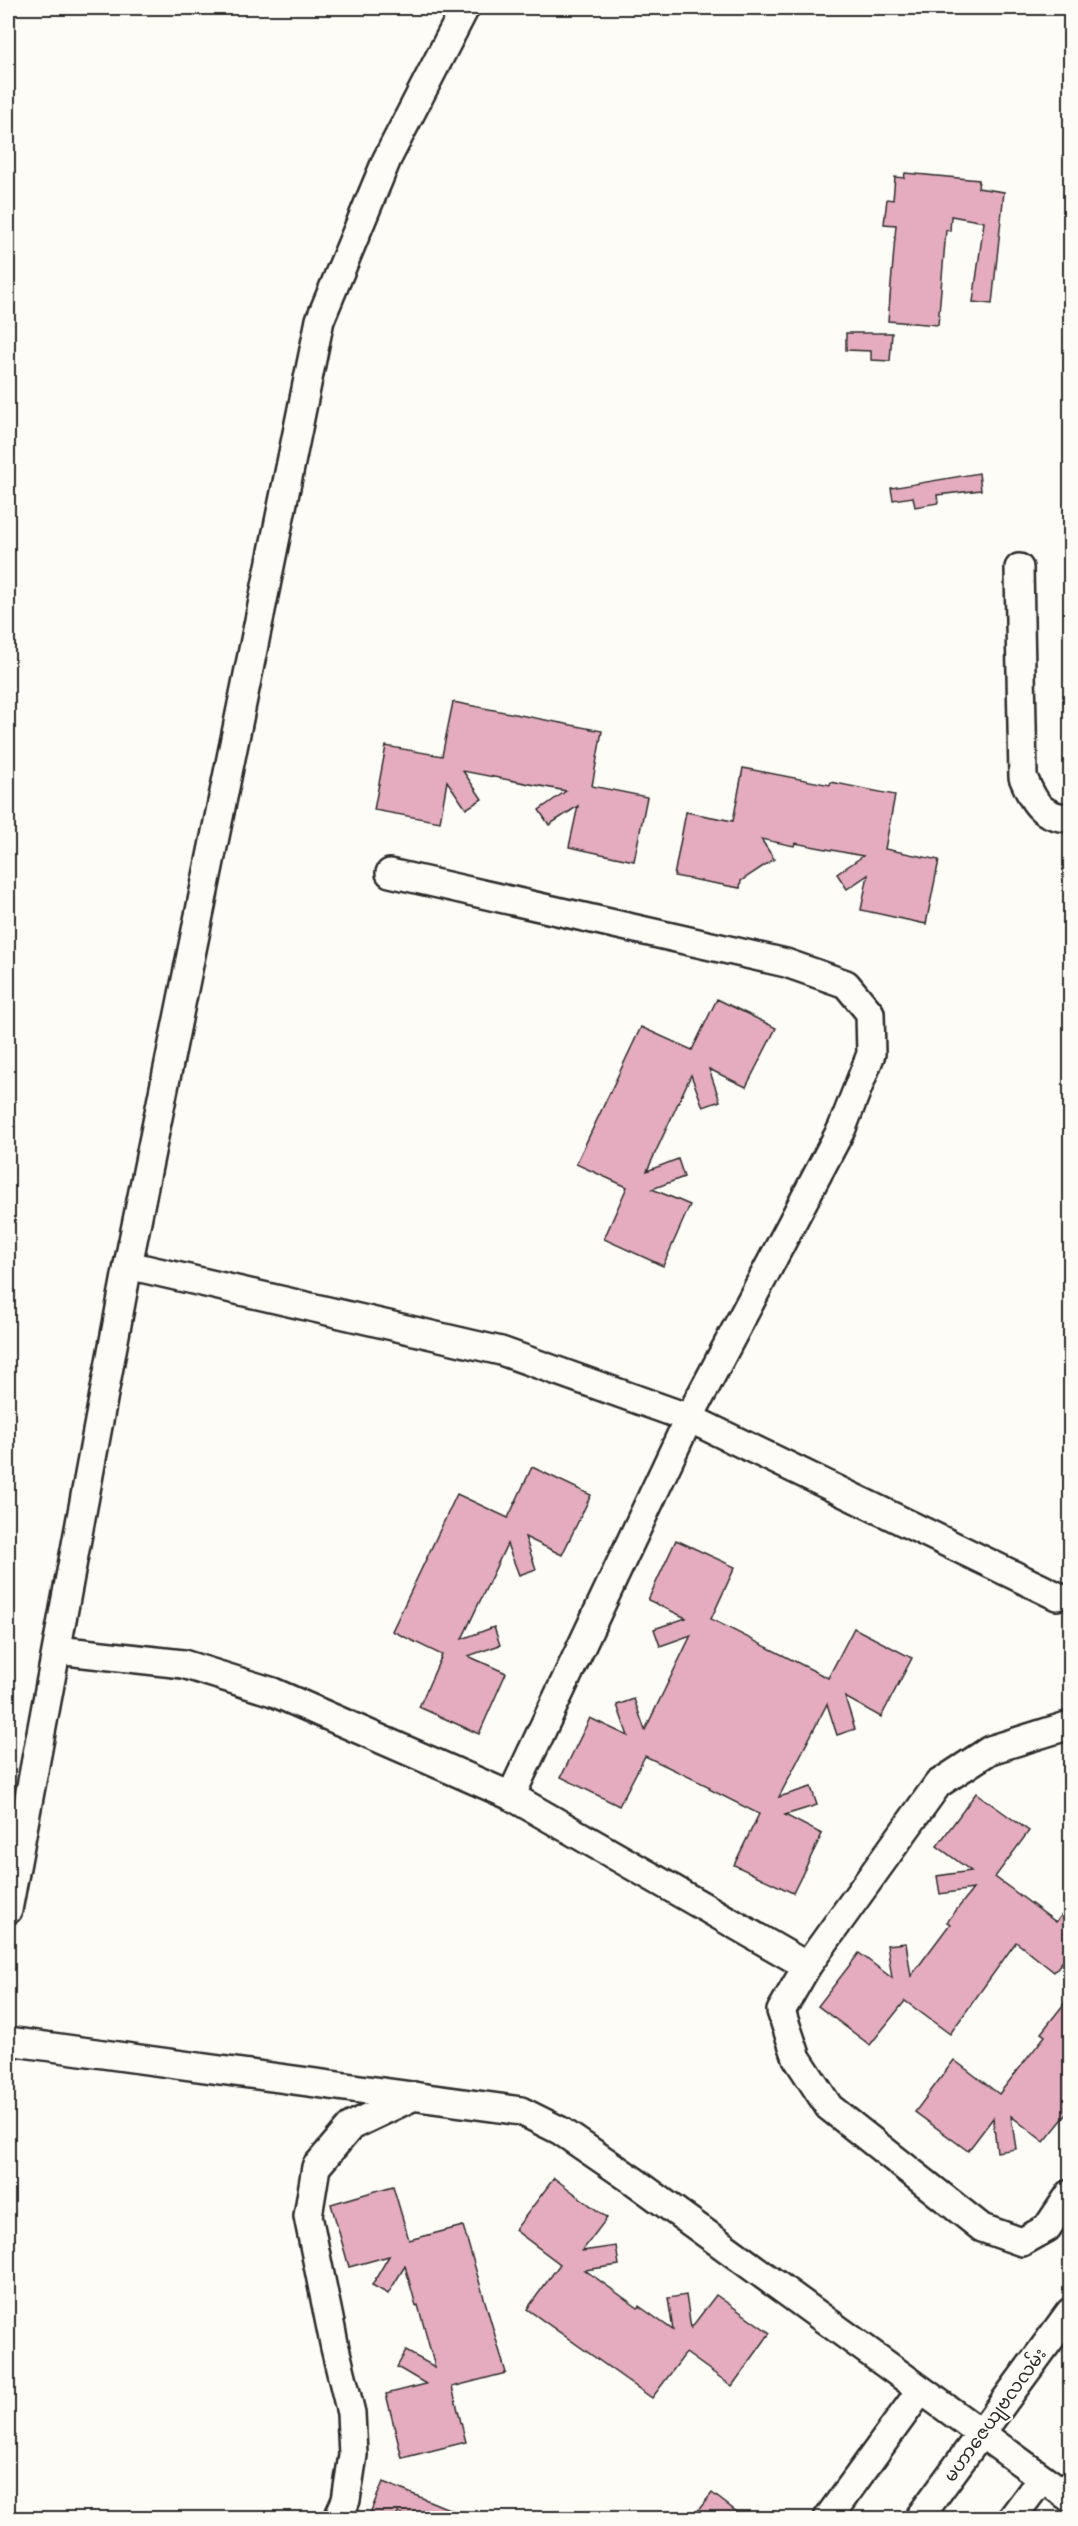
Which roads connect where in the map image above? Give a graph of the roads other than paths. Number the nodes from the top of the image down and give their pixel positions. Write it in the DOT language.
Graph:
graph roads {
  1 [pos="465,8"];
  2 [pos="1019,568"];
  3 [pos="1071,818"];
  4 [pos="390,873"];
  5 [pos="128,1265"];
  6 [pos="689,1418"];
  7 [pos="1066,1593"];
  8 [pos="57,1650"];
  9 [pos="1071,1725"];
  10 [pos="511,1796"];
  11 [pos="15,1832"];
  12 [pos="8,1910"];
  13 [pos="807,1966"];
  14 [pos="8,2041"];
  15 [pos="414,2096"];
  16 [pos="1071,2194"];
  17 [pos="1071,2312"];
  18 [pos="921,2390"];
  19 [pos="981,2434"];
  20 [pos="1042,2478"];
  21 [pos="1071,2498"];
  22 [pos="339,2518"];
  23 [pos="828,2518"];
  24 [pos="919,2518"];
  25 [pos="1012,2518"];
  1 -- 5 [label="street"];
  2 -- 3 [label="street"];
  4 -- 6 [label="street"];
  5 -- 6 [label="street"];
  5 -- 8 [label="street"];
  6 -- 7 [label="street"];
  6 -- 10 [label="street"];
  8 -- 10 [label="street"];
  8 -- 11 [label="street"];
  9 -- 13 [label="street"];
  10 -- 13 [label="street"];
  11 -- 12 [label="street"];
  13 -- 16 [label="street"];
  14 -- 15 [label="street"];
  15 -- 18 [label="street"];
  15 -- 22 [label="street"];
  17 -- 19 [label="street, မဟာဇေယျဗလလမ်း"];
  18 -- 19 [label="street"];
  18 -- 23 [label="street"];
  19 -- 20 [label="street"];
  19 -- 24 [label="street, မဟာဇေယျဗလလမ်း"];
  20 -- 21 [label="street"];
  20 -- 25 [label="street"];
}
